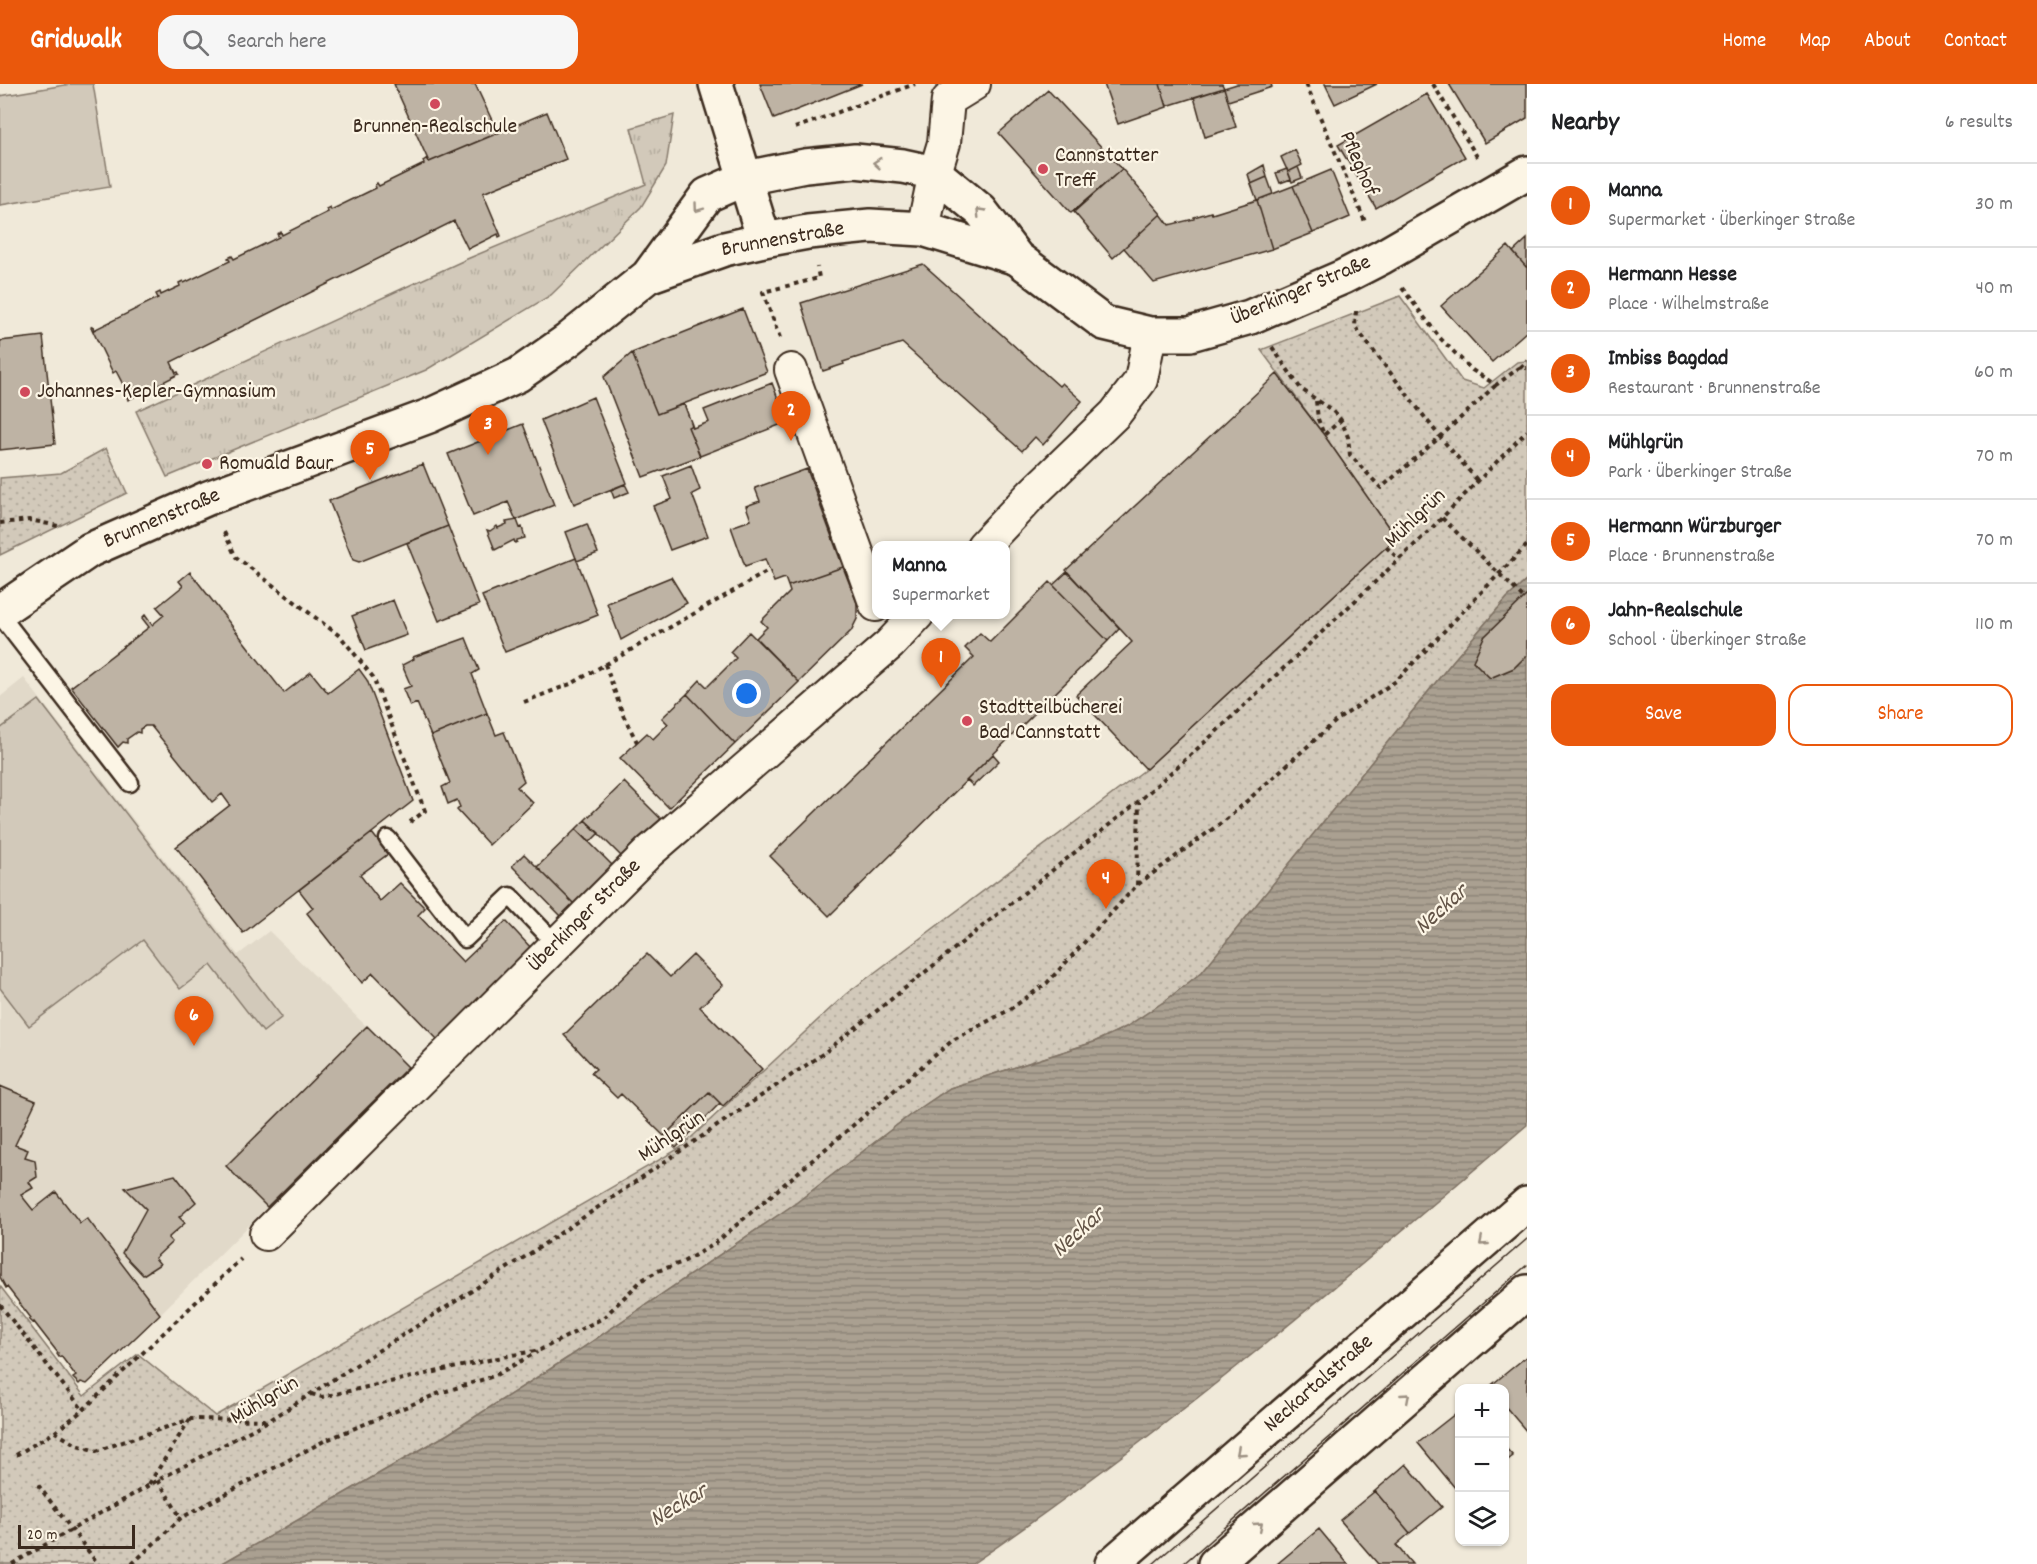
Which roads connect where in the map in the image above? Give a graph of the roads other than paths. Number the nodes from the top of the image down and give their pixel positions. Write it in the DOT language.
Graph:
graph roads {
  1 [pos="716,84"];
  2 [pos="954,89"];
  3 [pos="935,173"];
  4 [pos="1527,173"];
  5 [pos="746,178"];
  6 [pos="923,229"];
  7 [pos="764,240"];
  8 [pos="1017,258"];
  9 [pos="648,276"];
  10 [pos="1150,334"];
  11 [pos="791,370"];
  12 [pos="988,541"];
  13 [pos="872,594"];
  14 [pos="0,613"];
  15 [pos="881,619"];
  16 [pos="914,619"];
  17 [pos="890,644"];
  18 [pos="130,783"];
  19 [pos="388,839"];
  20 [pos="556,944"];
  21 [pos="1527,1204"];
  22 [pos="266,1234"];
  23 [pos="1527,1292"];
  24 [pos="1112,1564"];
  25 [pos="1215,1564"];
  1 -- 5 [label="main road"];
  2 -- 3 [label="street"];
  3 -- 5 [label="main road, Brunnenstraße, one-way"];
  3 -- 6 [label="street"];
  8 -- 3 [label="main road, Brunnenstraße, one-way"];
  4 -- 10 [label="main road, Überkinger Straße"];
  5 -- 7 [label="main road"];
  5 -- 9 [label="main road, Brunnenstraße, one-way"];
  6 -- 7 [label="main road, Brunnenstraße"];
  6 -- 8 [label="main road, Brunnenstraße"];
  7 -- 9 [label="main road, Brunnenstraße"];
  8 -- 10 [label="main road, Brunnenstraße"];
  9 -- 14 [label="main road, Brunnenstraße"];
  10 -- 12 [label="street"];
  11 -- 13 [label="street"];
  14 -- 18 [label="lane"];
  15 -- 17 [label="street"];
  16 -- 17 [label="street, Überkinger Straße"];
  17 -- 20 [label="street, Überkinger Straße"];
  19 -- 20 [label="lane"];
  20 -- 22 [label="street, Überkinger Straße"];
  21 -- 24 [label="main road, Neckartalstraße, one-way"];
  25 -- 23 [label="main road, one-way"];
}
